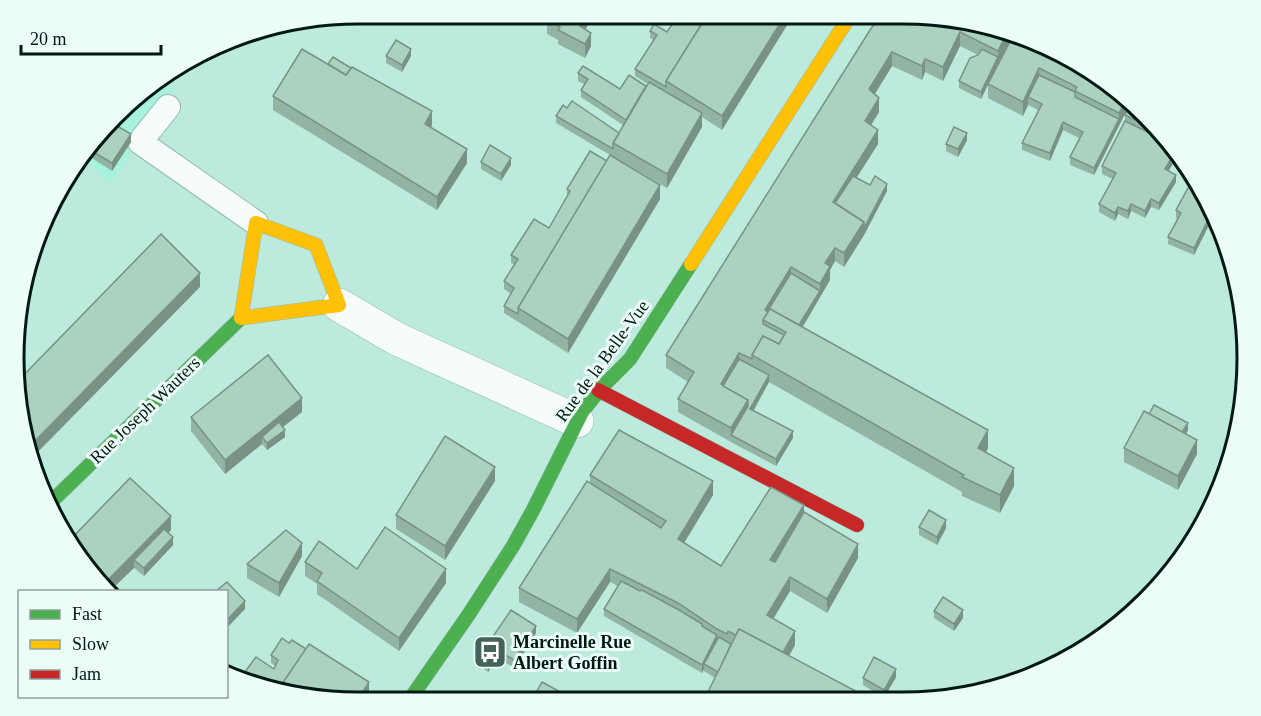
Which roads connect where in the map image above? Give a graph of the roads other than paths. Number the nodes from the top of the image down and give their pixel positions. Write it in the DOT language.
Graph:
graph roads {
  1 [pos="845,24"];
  2 [pos="168,108"];
  3 [pos="256,223"];
  4 [pos="339,305"];
  5 [pos="241,318"];
  6 [pos="598,390"];
  7 [pos="577,421"];
  8 [pos="55,499"];
  9 [pos="857,525"];
  10 [pos="415,692"];
  1 -- 6 [label="street, Rue de la Belle-Vue"];
  2 -- 3 [label="lane"];
  3 -- 4 [label="street"];
  3 -- 5 [label="street"];
  4 -- 5 [label="street"];
  4 -- 7 [label="street"];
  5 -- 8 [label="street, Rue Joseph Wauters"];
  6 -- 7 [label="street, Rue de la Belle-Vue"];
  6 -- 9 [label="street"];
  7 -- 10 [label="street, Rue de la Belle-Vue"];
}
